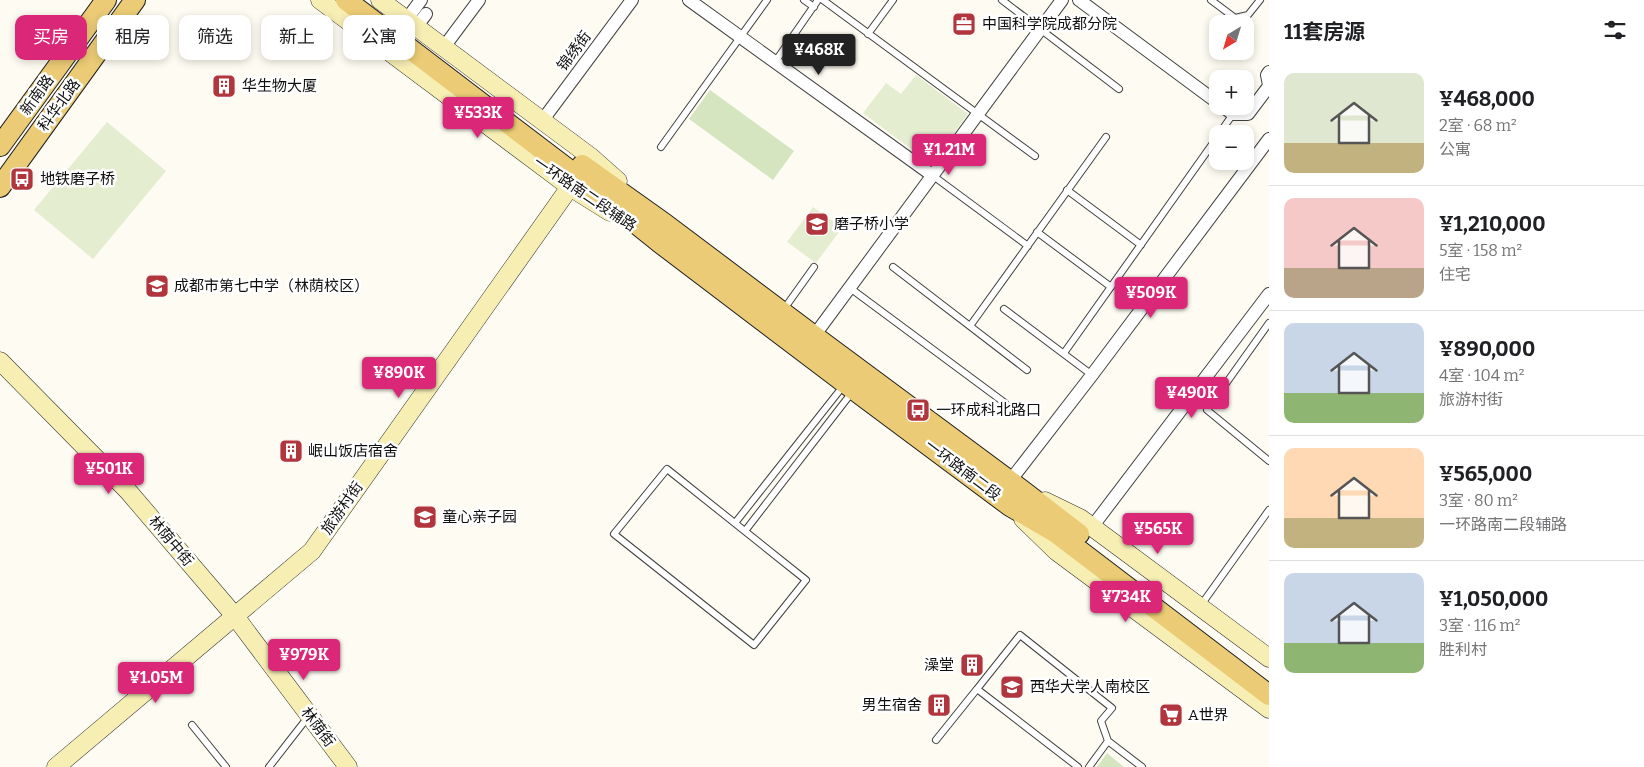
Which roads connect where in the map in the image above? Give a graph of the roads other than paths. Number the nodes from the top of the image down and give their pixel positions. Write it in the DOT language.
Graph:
graph roads {
  1 [pos="106,0"];
  2 [pos="320,0"];
  3 [pos="346,0"];
  4 [pos="360,0"];
  5 [pos="380,0"];
  6 [pos="421,0"];
  7 [pos="479,0"];
  8 [pos="632,0"];
  9 [pos="689,0"];
  10 [pos="767,0"];
  11 [pos="804,0"];
  12 [pos="818,0"];
  13 [pos="823,0"];
  14 [pos="893,0"];
  15 [pos="1002,0"];
  16 [pos="1062,0"];
  17 [pos="1079,0"];
  18 [pos="1211,0"];
  19 [pos="1260,0"];
  20 [pos="130,2"];
  21 [pos="814,7"];
  22 [pos="95,15"];
  23 [pos="417,20"];
  24 [pos="1040,29"];
  25 [pos="868,34"];
  26 [pos="740,37"];
  27 [pos="444,47"];
  28 [pos="775,62"];
  29 [pos="1269,72"];
  30 [pos="1269,85"];
  31 [pos="1119,89"];
  32 [pos="1209,96"];
  33 [pos="1254,106"];
  34 [pos="978,114"];
  35 [pos="542,122"];
  36 [pos="0,124"];
  37 [pos="1106,137"];
  38 [pos="1269,139"];
  39 [pos="0,146"];
  40 [pos="661,148"];
  41 [pos="1209,148"];
  42 [pos="1035,156"];
  43 [pos="0,171"];
  44 [pos="932,175"];
  45 [pos="0,187"];
  46 [pos="570,187"];
  47 [pos="1067,190"];
  48 [pos="1037,232"];
  49 [pos="662,233"];
  50 [pos="1141,245"];
  51 [pos="1028,246"];
  52 [pos="814,267"];
  53 [pos="893,268"];
  54 [pos="1111,287"];
  55 [pos="850,288"];
  56 [pos="1269,294"];
  57 [pos="1004,309"];
  58 [pos="781,312"];
  59 [pos="1269,323"];
  60 [pos="970,326"];
  61 [pos="814,336"];
  62 [pos="1064,354"];
  63 [pos="0,361"];
  64 [pos="1027,370"];
  65 [pos="1092,375"];
  66 [pos="856,379"];
  67 [pos="1005,403"];
  68 [pos="1269,461"];
  69 [pos="1017,486"];
  70 [pos="1010,506"];
  71 [pos="1269,510"];
  72 [pos="735,523"];
  73 [pos="1092,527"];
  74 [pos="745,531"];
  75 [pos="1200,607"];
  76 [pos="234,615"];
  77 [pos="1269,658"];
  78 [pos="1269,678"];
  79 [pos="977,689"];
  80 [pos="1269,695"];
  81 [pos="1269,708"];
  82 [pos="309,716"];
  83 [pos="192,725"];
  84 [pos="936,740"];
  85 [pos="1108,741"];
  86 [pos="56,767"];
  87 [pos="226,767"];
  88 [pos="269,767"];
  89 [pos="348,767"];
  90 [pos="1078,767"];
  91 [pos="1089,767"];
  92 [pos="1142,767"];
  1 -- 22 [label="main road, 科华北路"];
  2 -- 46 [label="main road, 一环路南二段辅路"];
  3 -- 49 [label="main road"];
  4 -- 49 [label="main road"];
  5 -- 23 [label="main road, 一环路南二段辅路"];
  6 -- 23 [label="street"];
  7 -- 27 [label="street"];
  8 -- 35 [label="street, 锦绣街"];
  9 -- 26 [label="street"];
  10 -- 26 [label="lane"];
  11 -- 21 [label="lane"];
  12 -- 21 [label="lane"];
  13 -- 25 [label="lane"];
  14 -- 25 [label="lane"];
  15 -- 24 [label="lane"];
  16 -- 24 [label="street"];
  17 -- 32 [label="street"];
  18 -- 19 [label="lane"];
  20 -- 22 [label="main road, 科华北路"];
  20 -- 45 [label="main road, 科华北路"];
  21 -- 28 [label="lane"];
  22 -- 36 [label="main road, 科华北路"];
  22 -- 39 [label="main road, 新南路"];
  22 -- 43 [label="main road, 新南路"];
  23 -- 27 [label="main road, 一环路南二段辅路"];
  24 -- 31 [label="lane"];
  24 -- 34 [label="street"];
  25 -- 34 [label="lane"];
  26 -- 28 [label="street"];
  26 -- 40 [label="lane"];
  27 -- 35 [label="main road, 一环路南二段辅路"];
  28 -- 44 [label="street"];
  29 -- 30 [label="street"];
  30 -- 33 [label="street"];
  34 -- 42 [label="lane"];
  34 -- 44 [label="street"];
  35 -- 49 [label="main road, 一环路南二段辅路"];
  37 -- 47 [label="lane"];
  38 -- 65 [label="street"];
  41 -- 50 [label="lane"];
  44 -- 51 [label="lane"];
  44 -- 55 [label="street"];
  46 -- 49 [label="main road, 一环路南二段辅路"];
  46 -- 76 [label="main road, 旅游村街"];
  47 -- 48 [label="lane"];
  47 -- 50 [label="lane"];
  48 -- 51 [label="lane"];
  48 -- 54 [label="lane"];
  49 -- 58 [label="main road, 一环路南二段"];
  49 -- 66 [label="main road, 一环路南二段"];
  50 -- 54 [label="lane"];
  51 -- 60 [label="lane"];
  52 -- 58 [label="lane"];
  53 -- 60 [label="lane"];
  54 -- 62 [label="lane"];
  55 -- 61 [label="street"];
  55 -- 67 [label="lane"];
  56 -- 73 [label="street"];
  57 -- 62 [label="lane"];
  58 -- 61 [label="main road, 一环路南二段"];
  59 -- 68 [label="lane"];
  60 -- 64 [label="lane"];
  61 -- 66 [label="main road, 一环路南二段"];
  62 -- 65 [label="lane"];
  63 -- 76 [label="main road, 林荫中街"];
  65 -- 69 [label="street"];
  66 -- 69 [label="main road, 一环路南二段"];
  66 -- 70 [label="main road, 一环路南二段"];
  66 -- 72 [label="lane"];
  66 -- 74 [label="lane"];
  69 -- 73 [label="main road"];
  69 -- 78 [label="main road, 一环路南二段"];
  70 -- 80 [label="main road, 一环路南二段"];
  70 -- 81 [label="main road"];
  71 -- 75 [label="lane"];
  72 -- 74 [label="lane"];
  72 -- 74 [label="lane"];
  73 -- 75 [label="main road"];
  75 -- 77 [label="main road"];
  76 -- 82 [label="main road, 林荫街"];
  76 -- 86 [label="main road, 旅游村街"];
  79 -- 84 [label="lane"];
  79 -- 85 [label="lane"];
  79 -- 90 [label="lane"];
  82 -- 88 [label="lane"];
  82 -- 89 [label="main road, 林荫街"];
  83 -- 87 [label="lane"];
  85 -- 91 [label="lane"];
  85 -- 92 [label="lane"];
}
